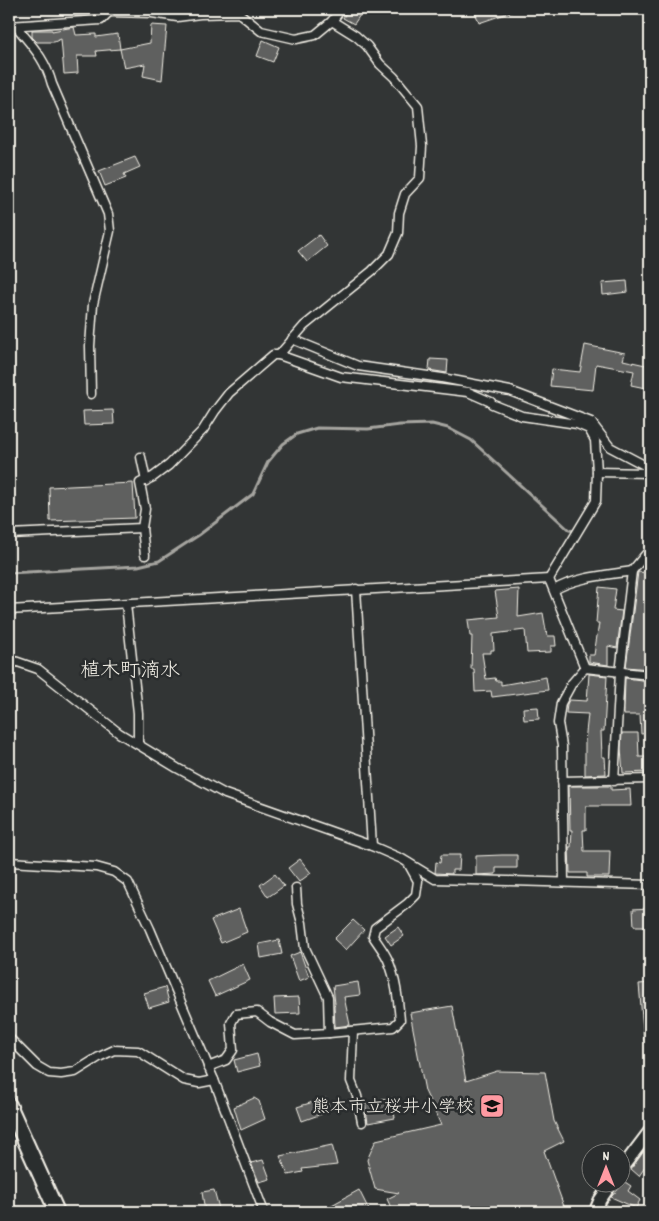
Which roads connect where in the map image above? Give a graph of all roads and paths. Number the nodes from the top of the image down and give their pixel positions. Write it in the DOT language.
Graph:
graph roads {
  1 [pos="341,9"];
  2 [pos="111,11"];
  3 [pos="332,21"];
  4 [pos="12,26"];
  5 [pos="292,339"];
  6 [pos="280,354"];
  7 [pos="91,394"];
  8 [pos="141,457"];
  9 [pos="650,466"];
  10 [pos="598,472"];
  11 [pos="650,473"];
  12 [pos="146,481"];
  13 [pos="142,528"];
  14 [pos="9,534"];
  15 [pos="650,553"];
  16 [pos="145,555"];
  17 [pos="632,571"];
  18 [pos="549,579"];
  19 [pos="356,589"];
  20 [pos="554,590"];
  21 [pos="126,604"];
  22 [pos="9,610"];
  23 [pos="9,659"];
  24 [pos="585,668"];
  25 [pos="620,673"];
  26 [pos="650,675"];
  27 [pos="138,744"];
  28 [pos="650,779"];
  29 [pos="562,781"];
  30 [pos="614,781"];
  31 [pos="372,846"];
  32 [pos="9,862"];
  33 [pos="408,862"];
  34 [pos="564,882"];
  35 [pos="650,884"];
  36 [pos="296,888"];
  37 [pos="353,1031"];
  38 [pos="329,1033"];
  39 [pos="9,1038"];
  40 [pos="208,1067"];
  41 [pos="214,1080"];
  42 [pos="9,1105"];
  43 [pos="362,1122"];
  44 [pos="650,1131"];
  45 [pos="632,1155"];
  46 [pos="604,1194"];
  47 [pos="57,1212"];
  48 [pos="264,1212"];
  49 [pos="595,1212"];
  1 -- 3 [label="street"];
  2 -- 3 [label="street"];
  2 -- 4 [label="street"];
  3 -- 5 [label="street"];
  4 -- 7 [label="street"];
  5 -- 6 [label="street"];
  5 -- 9 [label="street"];
  6 -- 10 [label="street"];
  6 -- 12 [label="street"];
  8 -- 12 [label="street"];
  10 -- 11 [label="street"];
  10 -- 18 [label="street"];
  12 -- 13 [label="street"];
  13 -- 14 [label="street"];
  13 -- 16 [label="street"];
  15 -- 17 [label="street"];
  17 -- 20 [label="street"];
  17 -- 25 [label="street"];
  18 -- 19 [label="street"];
  18 -- 20 [label="street"];
  19 -- 21 [label="street"];
  19 -- 31 [label="street"];
  20 -- 24 [label="street"];
  21 -- 22 [label="street"];
  21 -- 27 [label="street"];
  23 -- 27 [label="street"];
  24 -- 25 [label="street"];
  24 -- 29 [label="street"];
  25 -- 26 [label="street"];
  25 -- 30 [label="street"];
  27 -- 31 [label="street"];
  28 -- 30 [label="street"];
  29 -- 30 [label="street"];
  29 -- 34 [label="street"];
  31 -- 33 [label="street"];
  32 -- 40 [label="street"];
  33 -- 34 [label="street"];
  33 -- 37 [label="street"];
  34 -- 35 [label="street"];
  36 -- 38 [label="street"];
  37 -- 38 [label="street"];
  37 -- 43 [label="street"];
  38 -- 40 [label="street"];
  39 -- 41 [label="street"];
  40 -- 41 [label="street"];
  41 -- 48 [label="street"];
  42 -- 47 [label="highway"];
  44 -- 45 [label="main road"];
  46 -- 49 [label="main road"];
}
